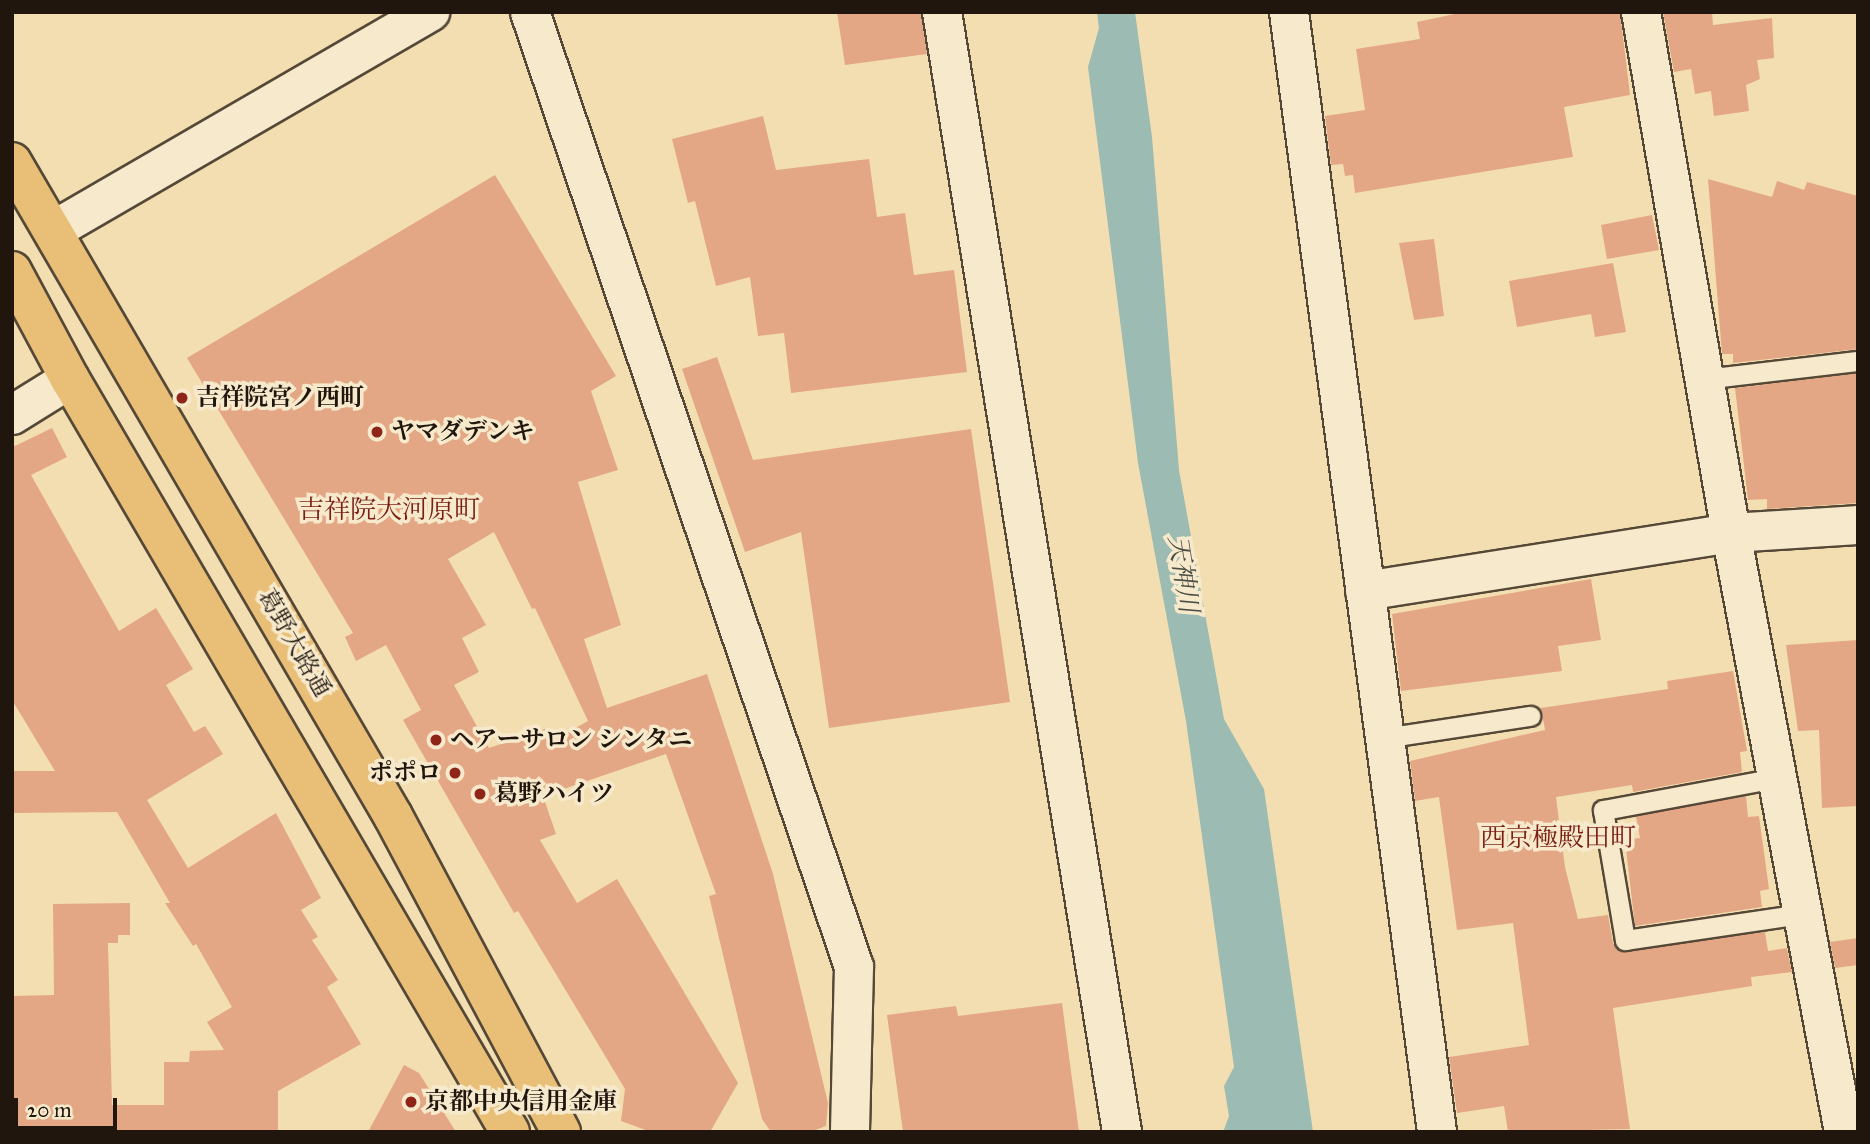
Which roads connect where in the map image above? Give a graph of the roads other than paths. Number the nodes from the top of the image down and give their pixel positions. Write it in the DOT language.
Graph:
graph roads {
  1 [pos="430,12"];
  2 [pos="530,12"];
  3 [pos="942,12"];
  4 [pos="1289,12"];
  5 [pos="1640,12"];
  6 [pos="12,162"];
  7 [pos="54,230"];
  8 [pos="12,253"];
  9 [pos="12,271"];
  10 [pos="121,348"];
  11 [pos="1858,361"];
  12 [pos="70,379"];
  13 [pos="1704,379"];
  14 [pos="12,415"];
  15 [pos="1858,525"];
  16 [pos="1731,533"];
  17 [pos="1365,591"];
  18 [pos="278,614"];
  19 [pos="227,646"];
  20 [pos="1530,716"];
  21 [pos="1384,738"];
  22 [pos="1776,778"];
  23 [pos="1801,914"];
  24 [pos="510,1132"];
  25 [pos="561,1132"];
  26 [pos="850,1132"];
  27 [pos="1122,1132"];
  28 [pos="1437,1132"];
  29 [pos="1844,1132"];
  1 -- 7 [label="street"];
  2 -- 26 [label="street"];
  3 -- 27 [label="street"];
  4 -- 17 [label="street"];
  5 -- 13 [label="street"];
  6 -- 7 [label="main road, 葛野大路通"];
  7 -- 8 [label="main road"];
  7 -- 10 [label="main road, 葛野大路通"];
  9 -- 12 [label="main road"];
  10 -- 12 [label="main road"];
  10 -- 18 [label="main road, 葛野大路通"];
  11 -- 13 [label="lane"];
  12 -- 14 [label="street"];
  12 -- 19 [label="main road"];
  13 -- 16 [label="street"];
  15 -- 16 [label="street"];
  16 -- 17 [label="street"];
  16 -- 22 [label="street"];
  17 -- 21 [label="street"];
  18 -- 19 [label="main road"];
  18 -- 25 [label="main road, 葛野大路通"];
  19 -- 24 [label="main road"];
  20 -- 21 [label="lane"];
  21 -- 28 [label="street"];
  22 -- 23 [label="street"];
  22 -- 23 [label="lane"];
  23 -- 29 [label="street"];
}
